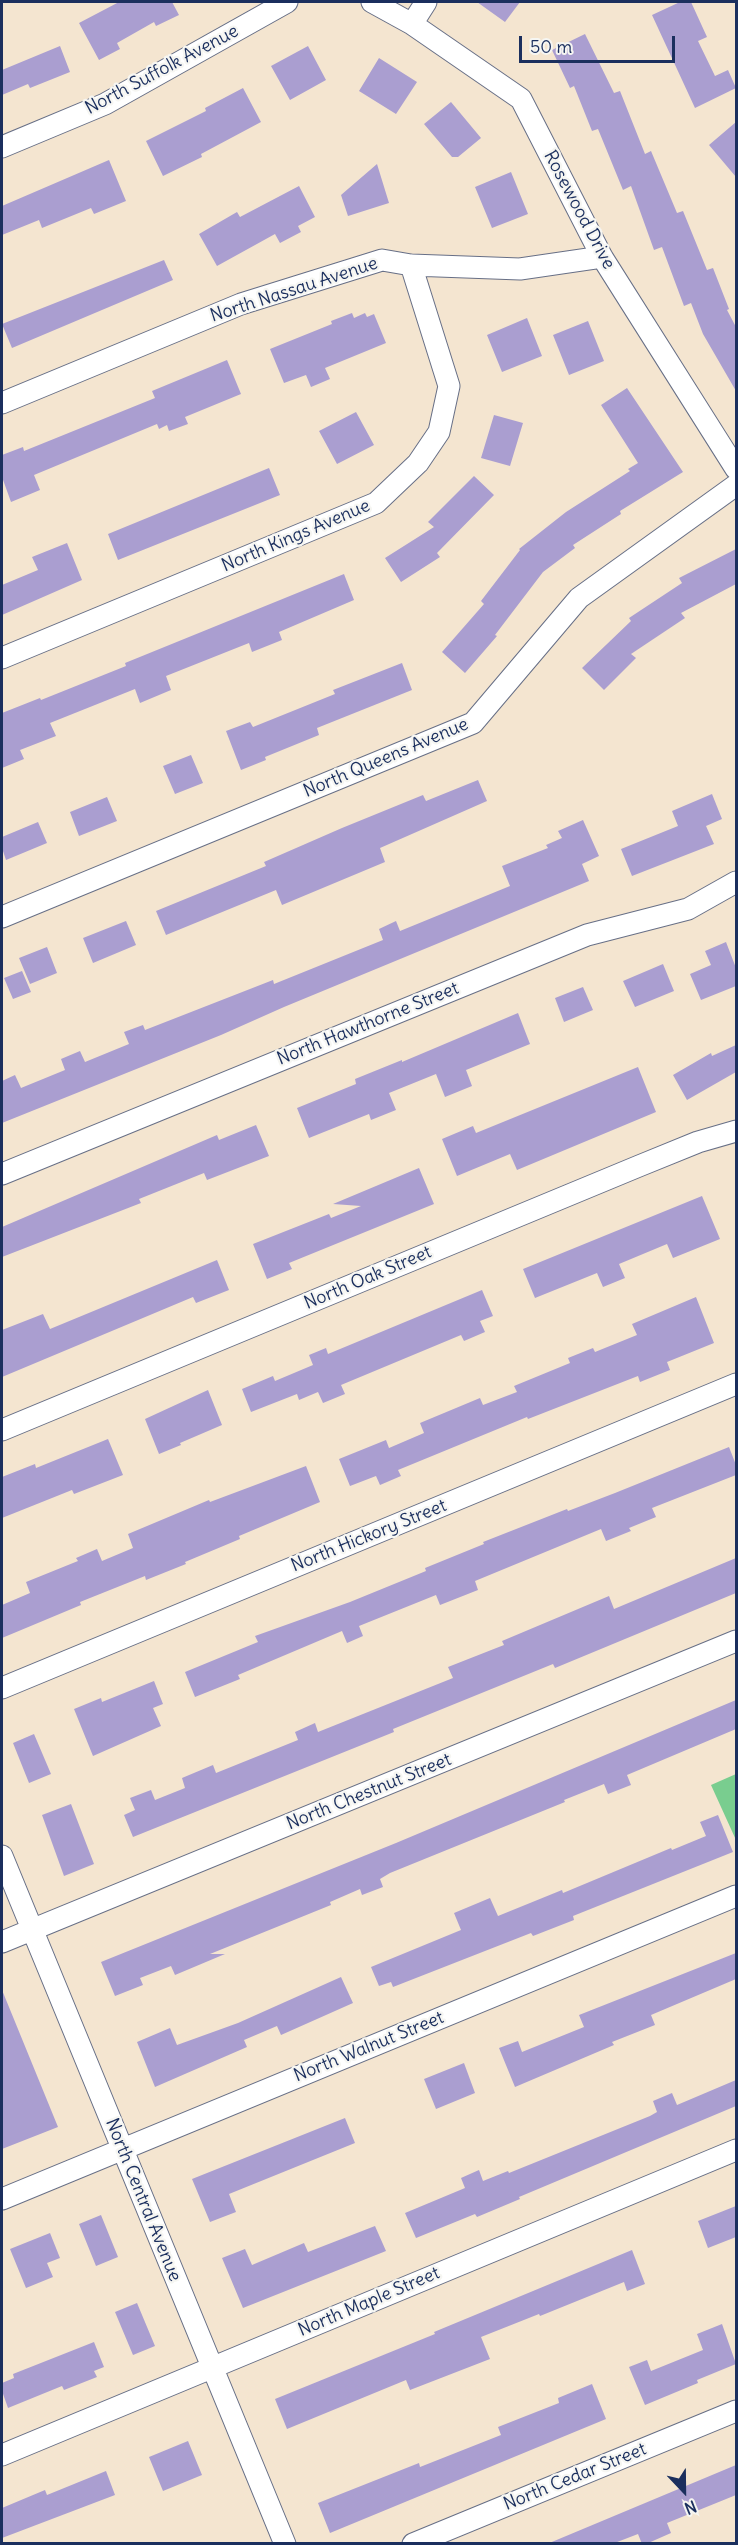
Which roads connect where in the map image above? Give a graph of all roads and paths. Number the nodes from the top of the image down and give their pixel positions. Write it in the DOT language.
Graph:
graph roads {
  1 [pos="287,2"];
  2 [pos="372,2"];
  3 [pos="426,2"];
  4 [pos="412,24"];
  5 [pos="2,147"];
  6 [pos="602,257"];
  7 [pos="411,265"];
  8 [pos="2,403"];
  9 [pos="736,469"];
  10 [pos="736,485"];
  11 [pos="2,658"];
  12 [pos="736,882"];
  13 [pos="2,917"];
  14 [pos="736,1131"];
  15 [pos="2,1174"];
  16 [pos="736,1384"];
  17 [pos="2,1430"];
  18 [pos="736,1641"];
  19 [pos="2,1688"];
  20 [pos="2,1856"];
  21 [pos="736,1896"];
  22 [pos="32,1929"];
  23 [pos="2,1942"];
  24 [pos="123,2149"];
  25 [pos="736,2150"];
  26 [pos="2,2199"];
  27 [pos="212,2367"];
  28 [pos="736,2410"];
  29 [pos="2,2455"];
  30 [pos="285,2544"];
  31 [pos="413,2544"];
  1 -- 5 [label="street, North Suffolk Avenue"];
  2 -- 4 [label="street, Rosewood Drive"];
  3 -- 4 [label="street"];
  4 -- 6 [label="street, Rosewood Drive"];
  6 -- 7 [label="street, North Nassau Avenue"];
  6 -- 9 [label="street, Rosewood Drive"];
  7 -- 8 [label="street, North Nassau Avenue"];
  7 -- 11 [label="street, North Kings Avenue"];
  10 -- 13 [label="street, North Queens Avenue"];
  12 -- 15 [label="street, North Hawthorne Street"];
  14 -- 17 [label="street, North Oak Street"];
  16 -- 19 [label="street, North Hickory Street"];
  18 -- 22 [label="street, North Chestnut Street"];
  20 -- 22 [label="street, North Central Avenue"];
  21 -- 24 [label="street, North Walnut Street"];
  22 -- 23 [label="street, North Chestnut Street"];
  22 -- 24 [label="street, North Central Avenue"];
  24 -- 26 [label="street, North Walnut Street"];
  24 -- 27 [label="street, North Central Avenue"];
  25 -- 27 [label="street, North Maple Street"];
  27 -- 29 [label="street, North Maple Street"];
  27 -- 30 [label="street, North Central Avenue"];
  28 -- 31 [label="street, North Cedar Street"];
}
